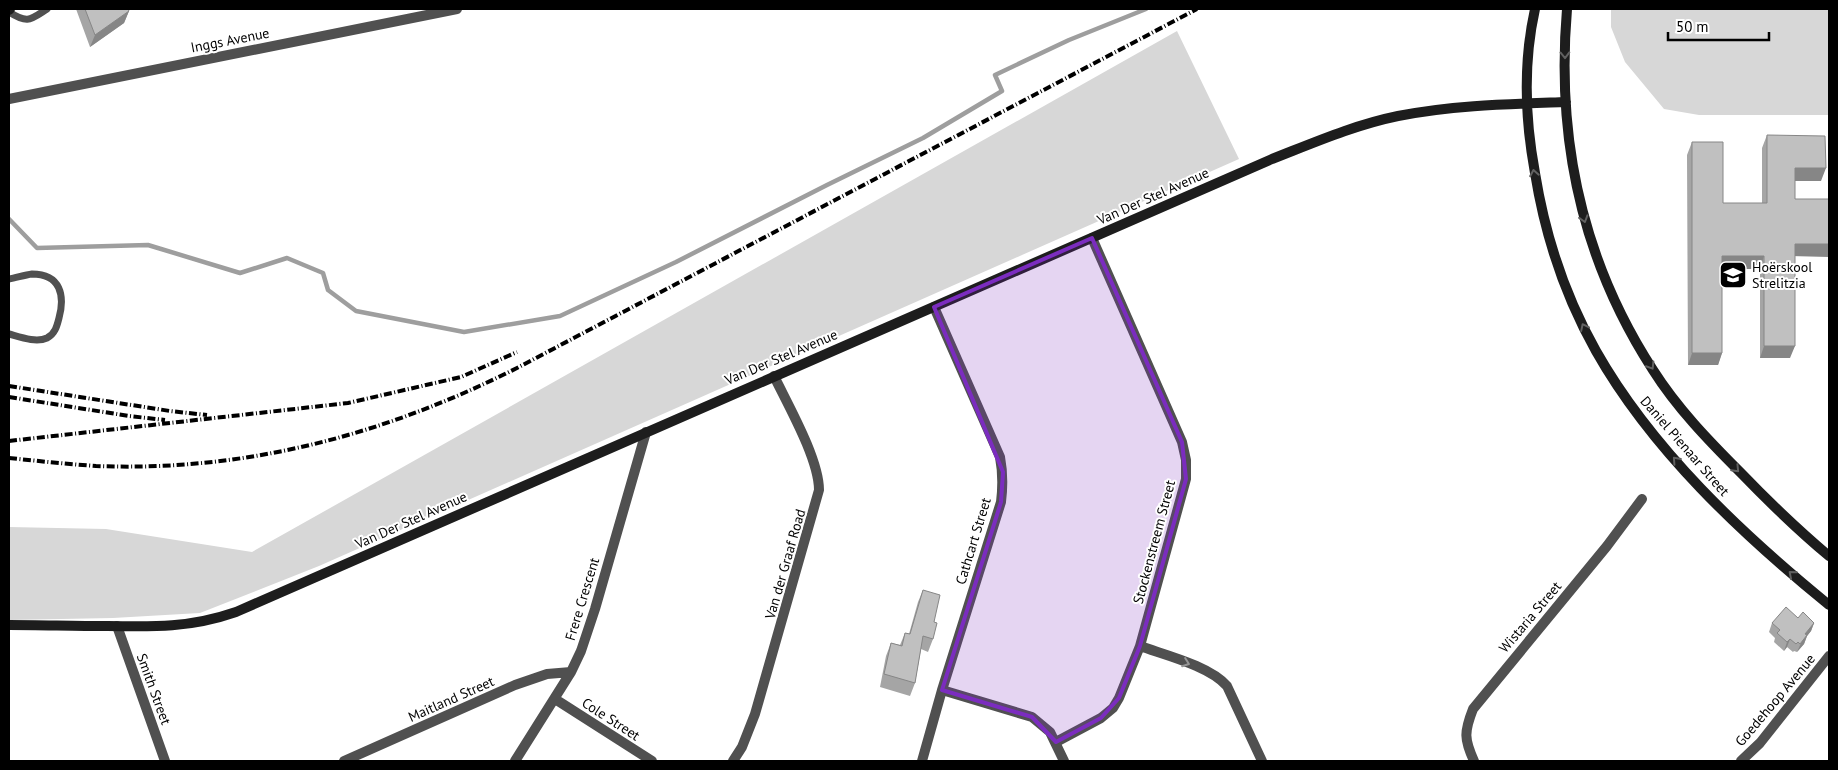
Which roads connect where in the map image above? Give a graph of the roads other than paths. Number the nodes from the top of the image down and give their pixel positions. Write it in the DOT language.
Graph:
graph roads {
  1 [pos="47,9"];
  2 [pos="457,9"];
  3 [pos="1535,9"];
  4 [pos="1567,9"];
  5 [pos="9,10"];
  6 [pos="9,99"];
  7 [pos="1566,102"];
  8 [pos="1526,104"];
  9 [pos="1092,238"];
  10 [pos="9,279"];
  11 [pos="934,307"];
  12 [pos="9,334"];
  13 [pos="774,376"];
  14 [pos="646,432"];
  15 [pos="1642,498"];
  16 [pos="1829,556"];
  17 [pos="1829,605"];
  18 [pos="9,625"];
  19 [pos="117,626"];
  20 [pos="1140,646"];
  21 [pos="1829,656"];
  22 [pos="571,672"];
  23 [pos="942,690"];
  24 [pos="555,699"];
  25 [pos="1056,742"];
  26 [pos="165,761"];
  27 [pos="344,761"];
  28 [pos="515,761"];
  29 [pos="652,761"];
  30 [pos="733,761"];
  31 [pos="922,761"];
  32 [pos="1064,761"];
  33 [pos="1262,761"];
  34 [pos="1474,761"];
  35 [pos="1741,761"];
  1 -- 5 [label="lane"];
  2 -- 6 [label="street, Inggs Avenue"];
  3 -- 8 [label="street, Daniel Pienaar Street"];
  4 -- 7 [label="street, Daniel Pienaar Street, one-way"];
  7 -- 8 [label="street, Van Der Stel Avenue"];
  7 -- 16 [label="street, Daniel Pienaar Street, one-way"];
  8 -- 9 [label="street, Van Der Stel Avenue"];
  17 -- 8 [label="street, Daniel Pienaar Street, one-way"];
  9 -- 11 [label="street, Van Der Stel Avenue"];
  9 -- 20 [label="street, Stockenstreem Street"];
  10 -- 12 [label="lane"];
  11 -- 13 [label="street, Van Der Stel Avenue"];
  11 -- 23 [label="street, Cathcart Street"];
  13 -- 14 [label="street, Van Der Stel Avenue"];
  13 -- 30 [label="street, Van der Graaf Road"];
  14 -- 19 [label="street, Van Der Stel Avenue"];
  14 -- 22 [label="street, Frere Crescent"];
  15 -- 34 [label="street, Wistaria Street"];
  18 -- 19 [label="street, Van Der Stel Avenue"];
  19 -- 26 [label="street, Smith Street"];
  20 -- 25 [label="street, Stockenstreem Street"];
  20 -- 33 [label="street, one-way"];
  21 -- 35 [label="street, Goedehoop Avenue"];
  22 -- 24 [label="street, Frere Crescent"];
  22 -- 27 [label="street, Maitland Street"];
  23 -- 25 [label="street"];
  23 -- 31 [label="street, Cathcart Street"];
  24 -- 28 [label="street, Frere Crescent"];
  24 -- 29 [label="street, Cole Street"];
  25 -- 32 [label="street"];
}
